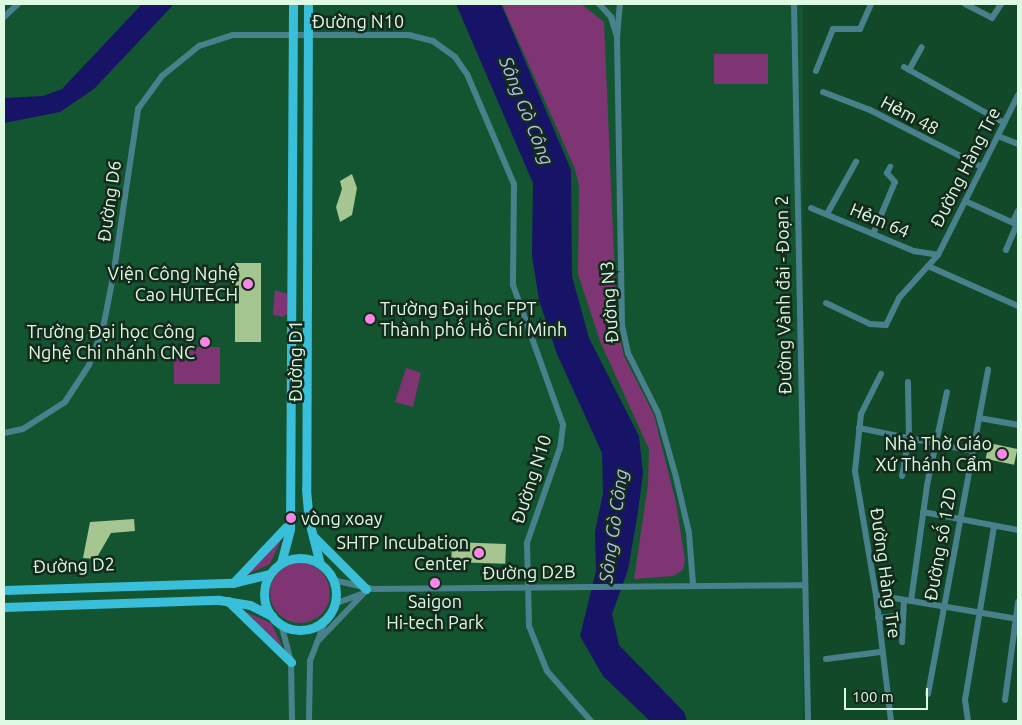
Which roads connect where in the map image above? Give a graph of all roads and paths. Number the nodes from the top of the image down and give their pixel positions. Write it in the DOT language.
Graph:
graph roads {
  1 [pos="18,4"];
  2 [pos="308,4"];
  3 [pos="599,4"];
  4 [pos="620,4"];
  5 [pos="794,4"];
  6 [pos="871,4"];
  7 [pos="965,4"];
  8 [pos="1001,4"];
  9 [pos="292,5"];
  10 [pos="4,17"];
  11 [pos="309,36"];
  12 [pos="293,37"];
  13 [pos="617,37"];
  14 [pos="922,47"];
  15 [pos="816,71"];
  16 [pos="823,92"];
  17 [pos="1018,95"];
  18 [pos="1004,123"];
  19 [pos="998,136"];
  20 [pos="1018,144"];
  21 [pos="856,162"];
  22 [pos="890,167"];
  23 [pos="982,167"];
  24 [pos="965,201"];
  25 [pos="811,208"];
  26 [pos="1018,210"];
  27 [pos="827,214"];
  28 [pos="1016,224"];
  29 [pos="873,234"];
  30 [pos="293,246"];
  31 [pos="307,246"];
  32 [pos="1006,250"];
  33 [pos="938,255"];
  34 [pos="928,266"];
  35 [pos="826,303"];
  36 [pos="1018,306"];
  37 [pos="988,369"];
  38 [pos="881,374"];
  39 [pos="908,382"];
  40 [pos="947,392"];
  41 [pos="979,418"];
  42 [pos="292,421"];
  43 [pos="1018,423"];
  44 [pos="859,428"];
  45 [pos="4,433"];
  46 [pos="909,436"];
  47 [pos="935,442"];
  48 [pos="972,451"];
  49 [pos="902,476"];
  50 [pos="923,512"];
  51 [pos="960,518"];
  52 [pos="287,523"];
  53 [pos="994,526"];
  54 [pos="1018,530"];
  55 [pos="311,534"];
  56 [pos="288,537"];
  57 [pos="281,563"];
  58 [pos="320,564"];
  59 [pos="269,574"];
  60 [pos="333,580"];
  61 [pos="233,583"];
  62 [pos="144,584"];
  63 [pos="693,584"];
  64 [pos="4,585"];
  65 [pos="805,585"];
  66 [pos="527,587"];
  67 [pos="4,590"];
  68 [pos="368,590"];
  69 [pos="876,595"];
  70 [pos="228,601"];
  71 [pos="907,601"];
  72 [pos="1018,602"];
  73 [pos="68,604"];
  74 [pos="334,604"];
  75 [pos="944,606"];
  76 [pos="4,607"];
  77 [pos="4,612"];
  78 [pos="982,612"];
  79 [pos="903,615"];
  80 [pos="272,616"];
  81 [pos="878,618"];
  82 [pos="326,619"];
  83 [pos="1017,619"];
  84 [pos="281,624"];
  85 [pos="902,642"];
  86 [pos="313,647"];
  87 [pos="881,652"];
  88 [pos="826,659"];
  89 [pos="291,662"];
  90 [pos="928,694"];
  91 [pos="1005,700"];
  92 [pos="292,721"];
  93 [pos="309,721"];
  94 [pos="591,721"];
  95 [pos="808,721"];
  96 [pos="890,721"];
  97 [pos="968,721"];
  1 -- 10 [label="street"];
  2 -- 11 [label="main road, Đường D1"];
  3 -- 13 [label="street, Đường N3"];
  4 -- 13 [label="street, Đường N3"];
  5 -- 65 [label="street, Đường Vành đai - Đoạn 2"];
  6 -- 15 [label="street"];
  7 -- 8 [label="street"];
  9 -- 12 [label="main road, Đường D1"];
  11 -- 12 [label="street, Đường N10"];
  11 -- 31 [label="main road, Đường D1"];
  11 -- 66 [label="street, Đường N10"];
  12 -- 30 [label="main road, Đường D1"];
  12 -- 45 [label="street, Đường D6"];
  13 -- 63 [label="street, Đường N3"];
  14 -- 18 [label="street"];
  16 -- 23 [label="street, Hẻm 48"];
  17 -- 18 [label="street, Đường Hàng Tre"];
  18 -- 19 [label="street, Đường Hàng Tre"];
  19 -- 20 [label="street"];
  19 -- 23 [label="street, Đường Hàng Tre"];
  21 -- 27 [label="street"];
  22 -- 29 [label="street"];
  23 -- 24 [label="street, Đường Hàng Tre"];
  24 -- 28 [label="street"];
  24 -- 33 [label="street, Đường Hàng Tre"];
  25 -- 27 [label="street, Hẻm 64"];
  26 -- 28 [label="street"];
  27 -- 29 [label="street, Hẻm 64"];
  28 -- 32 [label="street"];
  29 -- 33 [label="street, Hẻm 64"];
  30 -- 31 [label="main road"];
  30 -- 42 [label="main road, Đường D1"];
  31 -- 55 [label="main road, Đường D1"];
  33 -- 34 [label="street, Đường Hàng Tre"];
  34 -- 35 [label="street, Đường Hàng Tre"];
  34 -- 36 [label="street"];
  37 -- 41 [label="street, Đường số 12D"];
  38 -- 44 [label="street, Đường Hàng Tre"];
  39 -- 46 [label="street"];
  40 -- 47 [label="street"];
  41 -- 43 [label="street"];
  41 -- 48 [label="street, Đường số 12D"];
  42 -- 52 [label="main road, Đường D1"];
  42 -- 56 [label="main road, Đường D1"];
  44 -- 46 [label="street"];
  44 -- 69 [label="street, Đường Hàng Tre"];
  46 -- 47 [label="street"];
  46 -- 49 [label="street"];
  47 -- 48 [label="street"];
  47 -- 50 [label="street"];
  48 -- 51 [label="street, Đường số 12D"];
  50 -- 51 [label="street"];
  50 -- 71 [label="street"];
  51 -- 53 [label="street"];
  51 -- 75 [label="street, Đường số 12D"];
  52 -- 56 [label="main road, Đường D1"];
  52 -- 61 [label="main road"];
  53 -- 54 [label="street"];
  53 -- 78 [label="street"];
  55 -- 58 [label="main road, Đường D1"];
  55 -- 68 [label="main road"];
  56 -- 57 [label="main road, Đường D1"];
  57 -- 58 [label="main road"];
  57 -- 59 [label="main road"];
  58 -- 60 [label="main road"];
  59 -- 61 [label="main road, Đường D2"];
  59 -- 80 [label="main road"];
  60 -- 68 [label="street, Đường D2B"];
  60 -- 74 [label="main road"];
  61 -- 62 [label="main road, Đường D2"];
  62 -- 64 [label="main road, Đường D2"];
  62 -- 67 [label="main road, Đường D2"];
  63 -- 65 [label="street, Đường D2B"];
  63 -- 66 [label="street, Đường D2B"];
  65 -- 95 [label="street, Đường Vành đai - Đoạn 2"];
  66 -- 68 [label="street, Đường D2B"];
  66 -- 94 [label="street, Đường N10"];
  68 -- 74 [label="street, Đường D2B"];
  68 -- 86 [label="street"];
  69 -- 71 [label="street"];
  69 -- 81 [label="street, Đường Hàng Tre"];
  70 -- 73 [label="main road"];
  70 -- 80 [label="main road"];
  70 -- 89 [label="main road"];
  71 -- 75 [label="street"];
  71 -- 79 [label="street"];
  72 -- 83 [label="street"];
  73 -- 76 [label="main road"];
  73 -- 77 [label="main road"];
  74 -- 82 [label="main road"];
  75 -- 78 [label="street"];
  75 -- 90 [label="street, Đường số 12D"];
  78 -- 83 [label="street"];
  78 -- 97 [label="street"];
  79 -- 81 [label="street"];
  79 -- 85 [label="street"];
  80 -- 84 [label="main road"];
  81 -- 87 [label="street, Đường Hàng Tre"];
  82 -- 84 [label="main road"];
  82 -- 86 [label="street"];
  83 -- 91 [label="street"];
  84 -- 89 [label="street"];
  86 -- 93 [label="street"];
  87 -- 88 [label="street"];
  87 -- 96 [label="street, Đường Hàng Tre"];
  89 -- 92 [label="street"];
}
